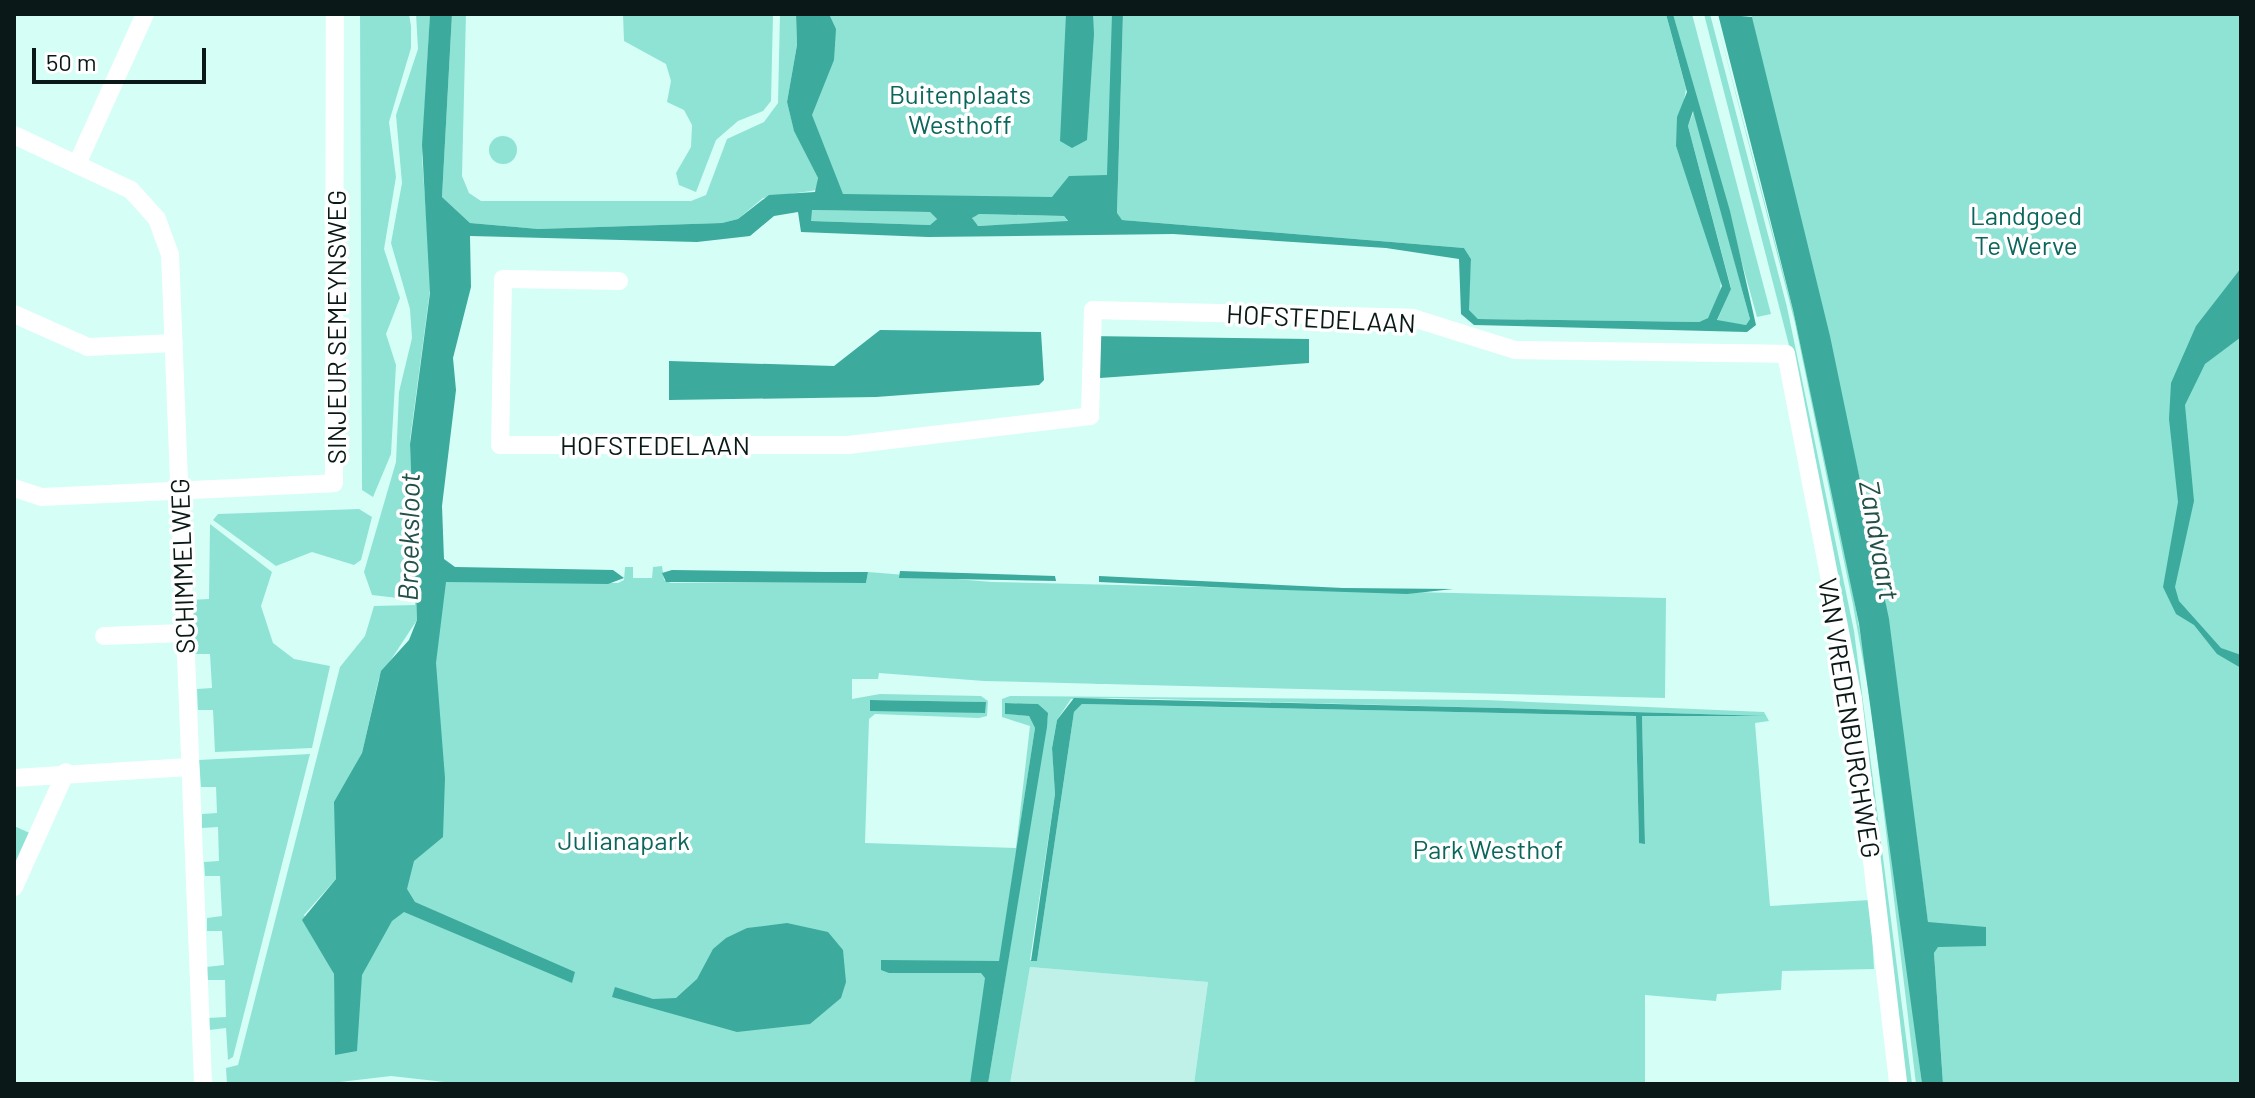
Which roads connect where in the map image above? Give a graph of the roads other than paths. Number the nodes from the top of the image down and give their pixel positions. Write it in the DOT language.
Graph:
graph roads {
  1 [pos="145,14"];
  2 [pos="335,14"];
  3 [pos="14,135"];
  4 [pos="77,164"];
  5 [pos="619,281"];
  6 [pos="14,314"];
  7 [pos="174,343"];
  8 [pos="1786,354"];
  9 [pos="14,488"];
  10 [pos="179,491"];
  11 [pos="183,633"];
  12 [pos="104,636"];
  13 [pos="189,767"];
  14 [pos="66,772"];
  15 [pos="14,778"];
  16 [pos="14,887"];
  17 [pos="203,1084"];
  18 [pos="1898,1084"];
  1 -- 4 [label="street"];
  2 -- 10 [label="street, SINJEUR SEMEYNSWEG"];
  3 -- 4 [label="street, SCHIMMELWEG"];
  4 -- 7 [label="street, SCHIMMELWEG"];
  5 -- 8 [label="street, HOFSTEDELAAN"];
  6 -- 7 [label="street"];
  7 -- 10 [label="street, SCHIMMELWEG"];
  8 -- 18 [label="street, VAN VREDENBURCHWEG"];
  9 -- 10 [label="street"];
  10 -- 11 [label="street, SCHIMMELWEG"];
  11 -- 12 [label="street"];
  11 -- 13 [label="street, SCHIMMELWEG"];
  13 -- 14 [label="street"];
  13 -- 17 [label="street, SCHIMMELWEG"];
  14 -- 15 [label="street"];
  14 -- 16 [label="street"];
}
